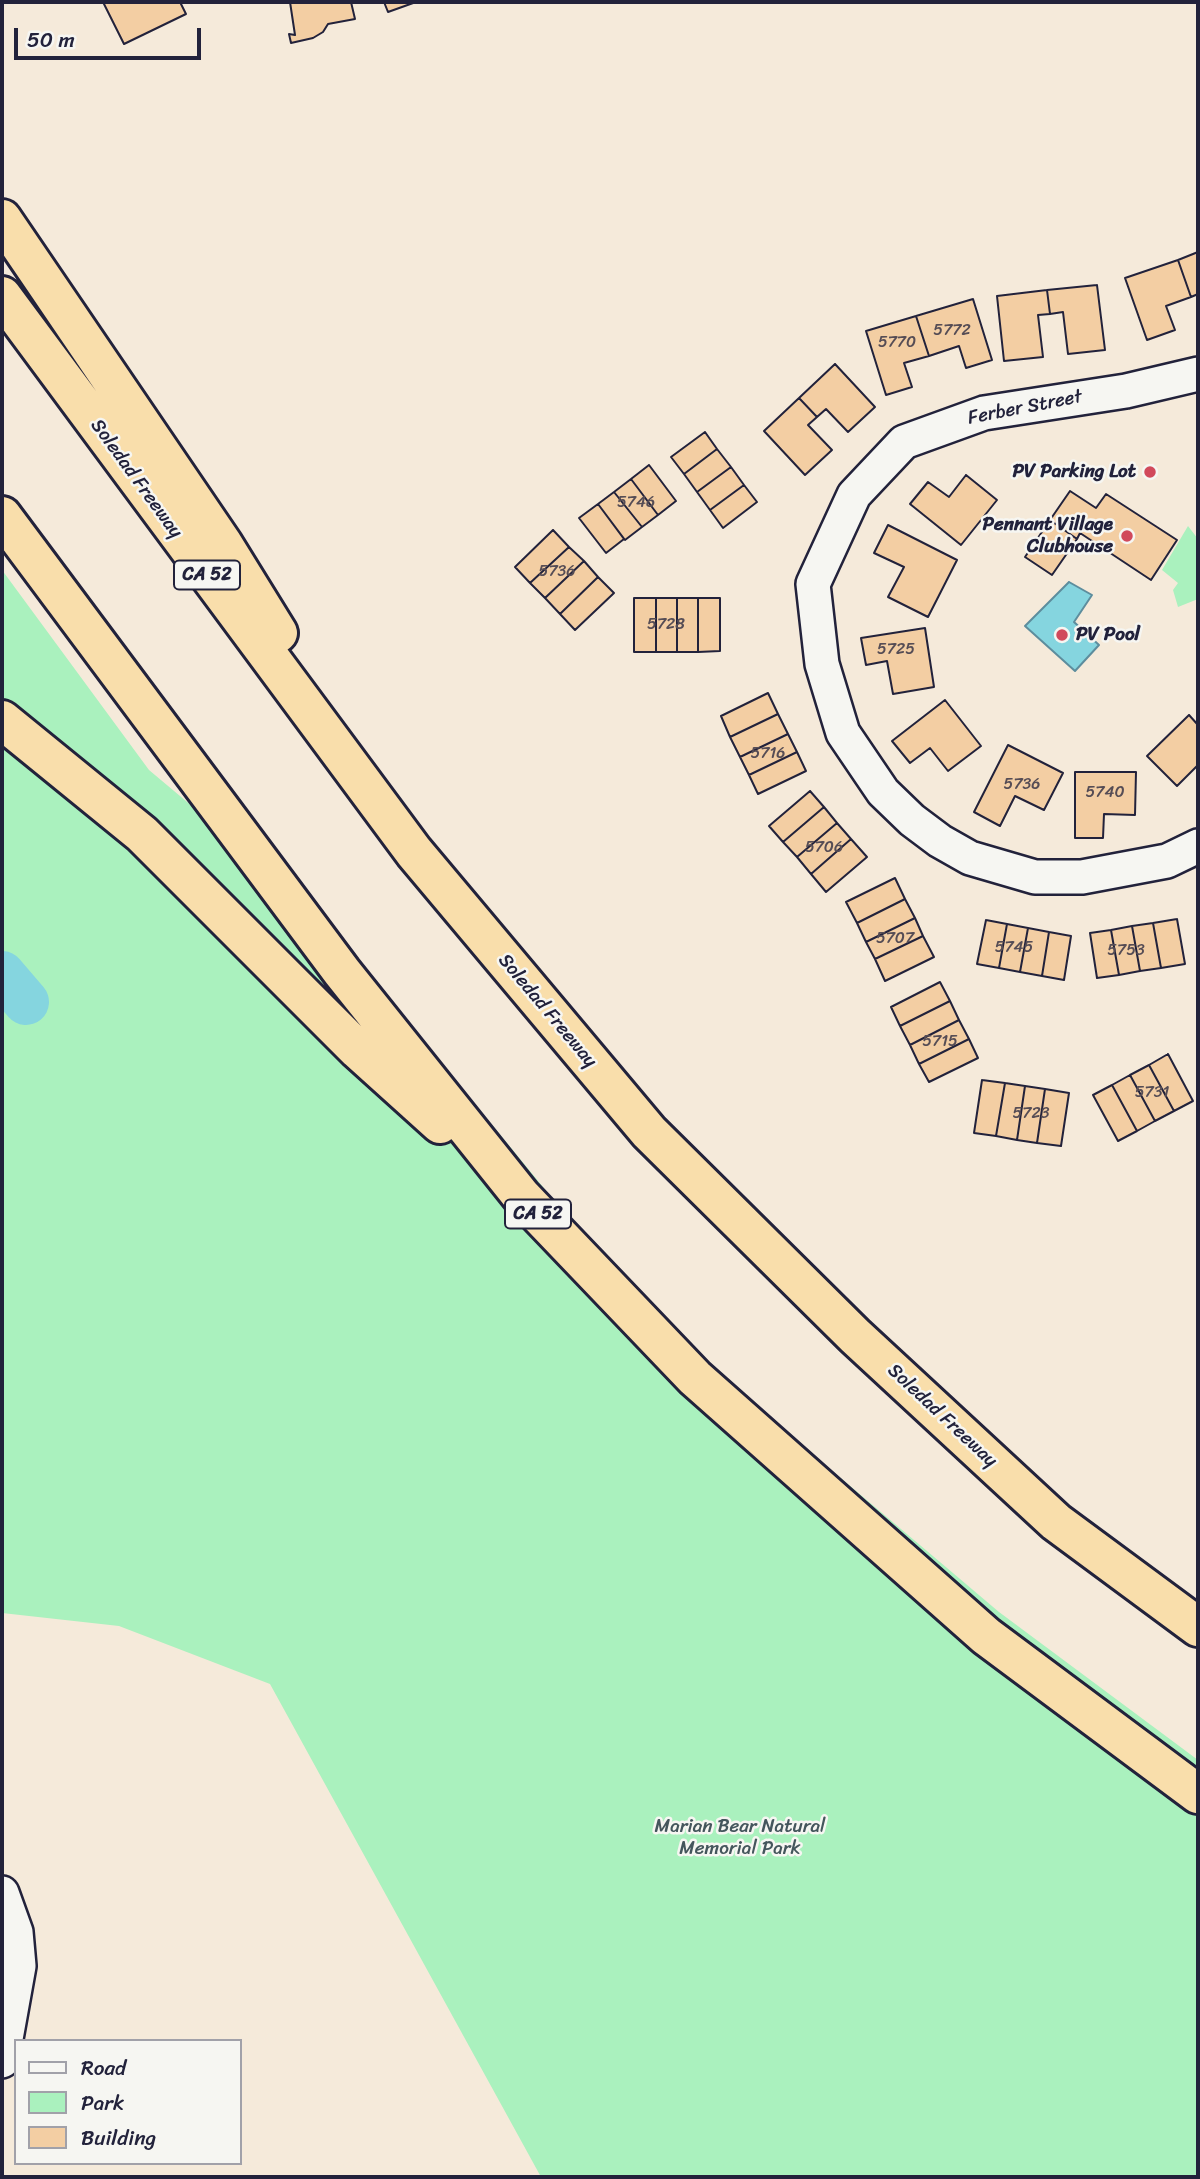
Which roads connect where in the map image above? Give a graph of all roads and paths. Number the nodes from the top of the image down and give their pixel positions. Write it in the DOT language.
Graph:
graph roads {
  1 [pos="2,219"];
  2 [pos="2,296"];
  3 [pos="1198,374"];
  4 [pos="2,516"];
  5 [pos="2,720"];
  6 [pos="1198,846"];
  7 [pos="414,852"];
  8 [pos="522,1197"];
  9 [pos="1198,1627"];
  10 [pos="1198,1794"];
  11 [pos="2,1893"];
  12 [pos="2,2061"];
  1 -- 7 [label="highway"];
  2 -- 7 [label="highway, Soledad Freeway / CA 52"];
  3 -- 6 [label="street, Ferber Street"];
  4 -- 8 [label="highway, CA 52"];
  5 -- 8 [label="highway"];
  7 -- 9 [label="highway, Soledad Freeway / CA 52"];
  8 -- 10 [label="highway, CA 52"];
  11 -- 12 [label="street"];
}
